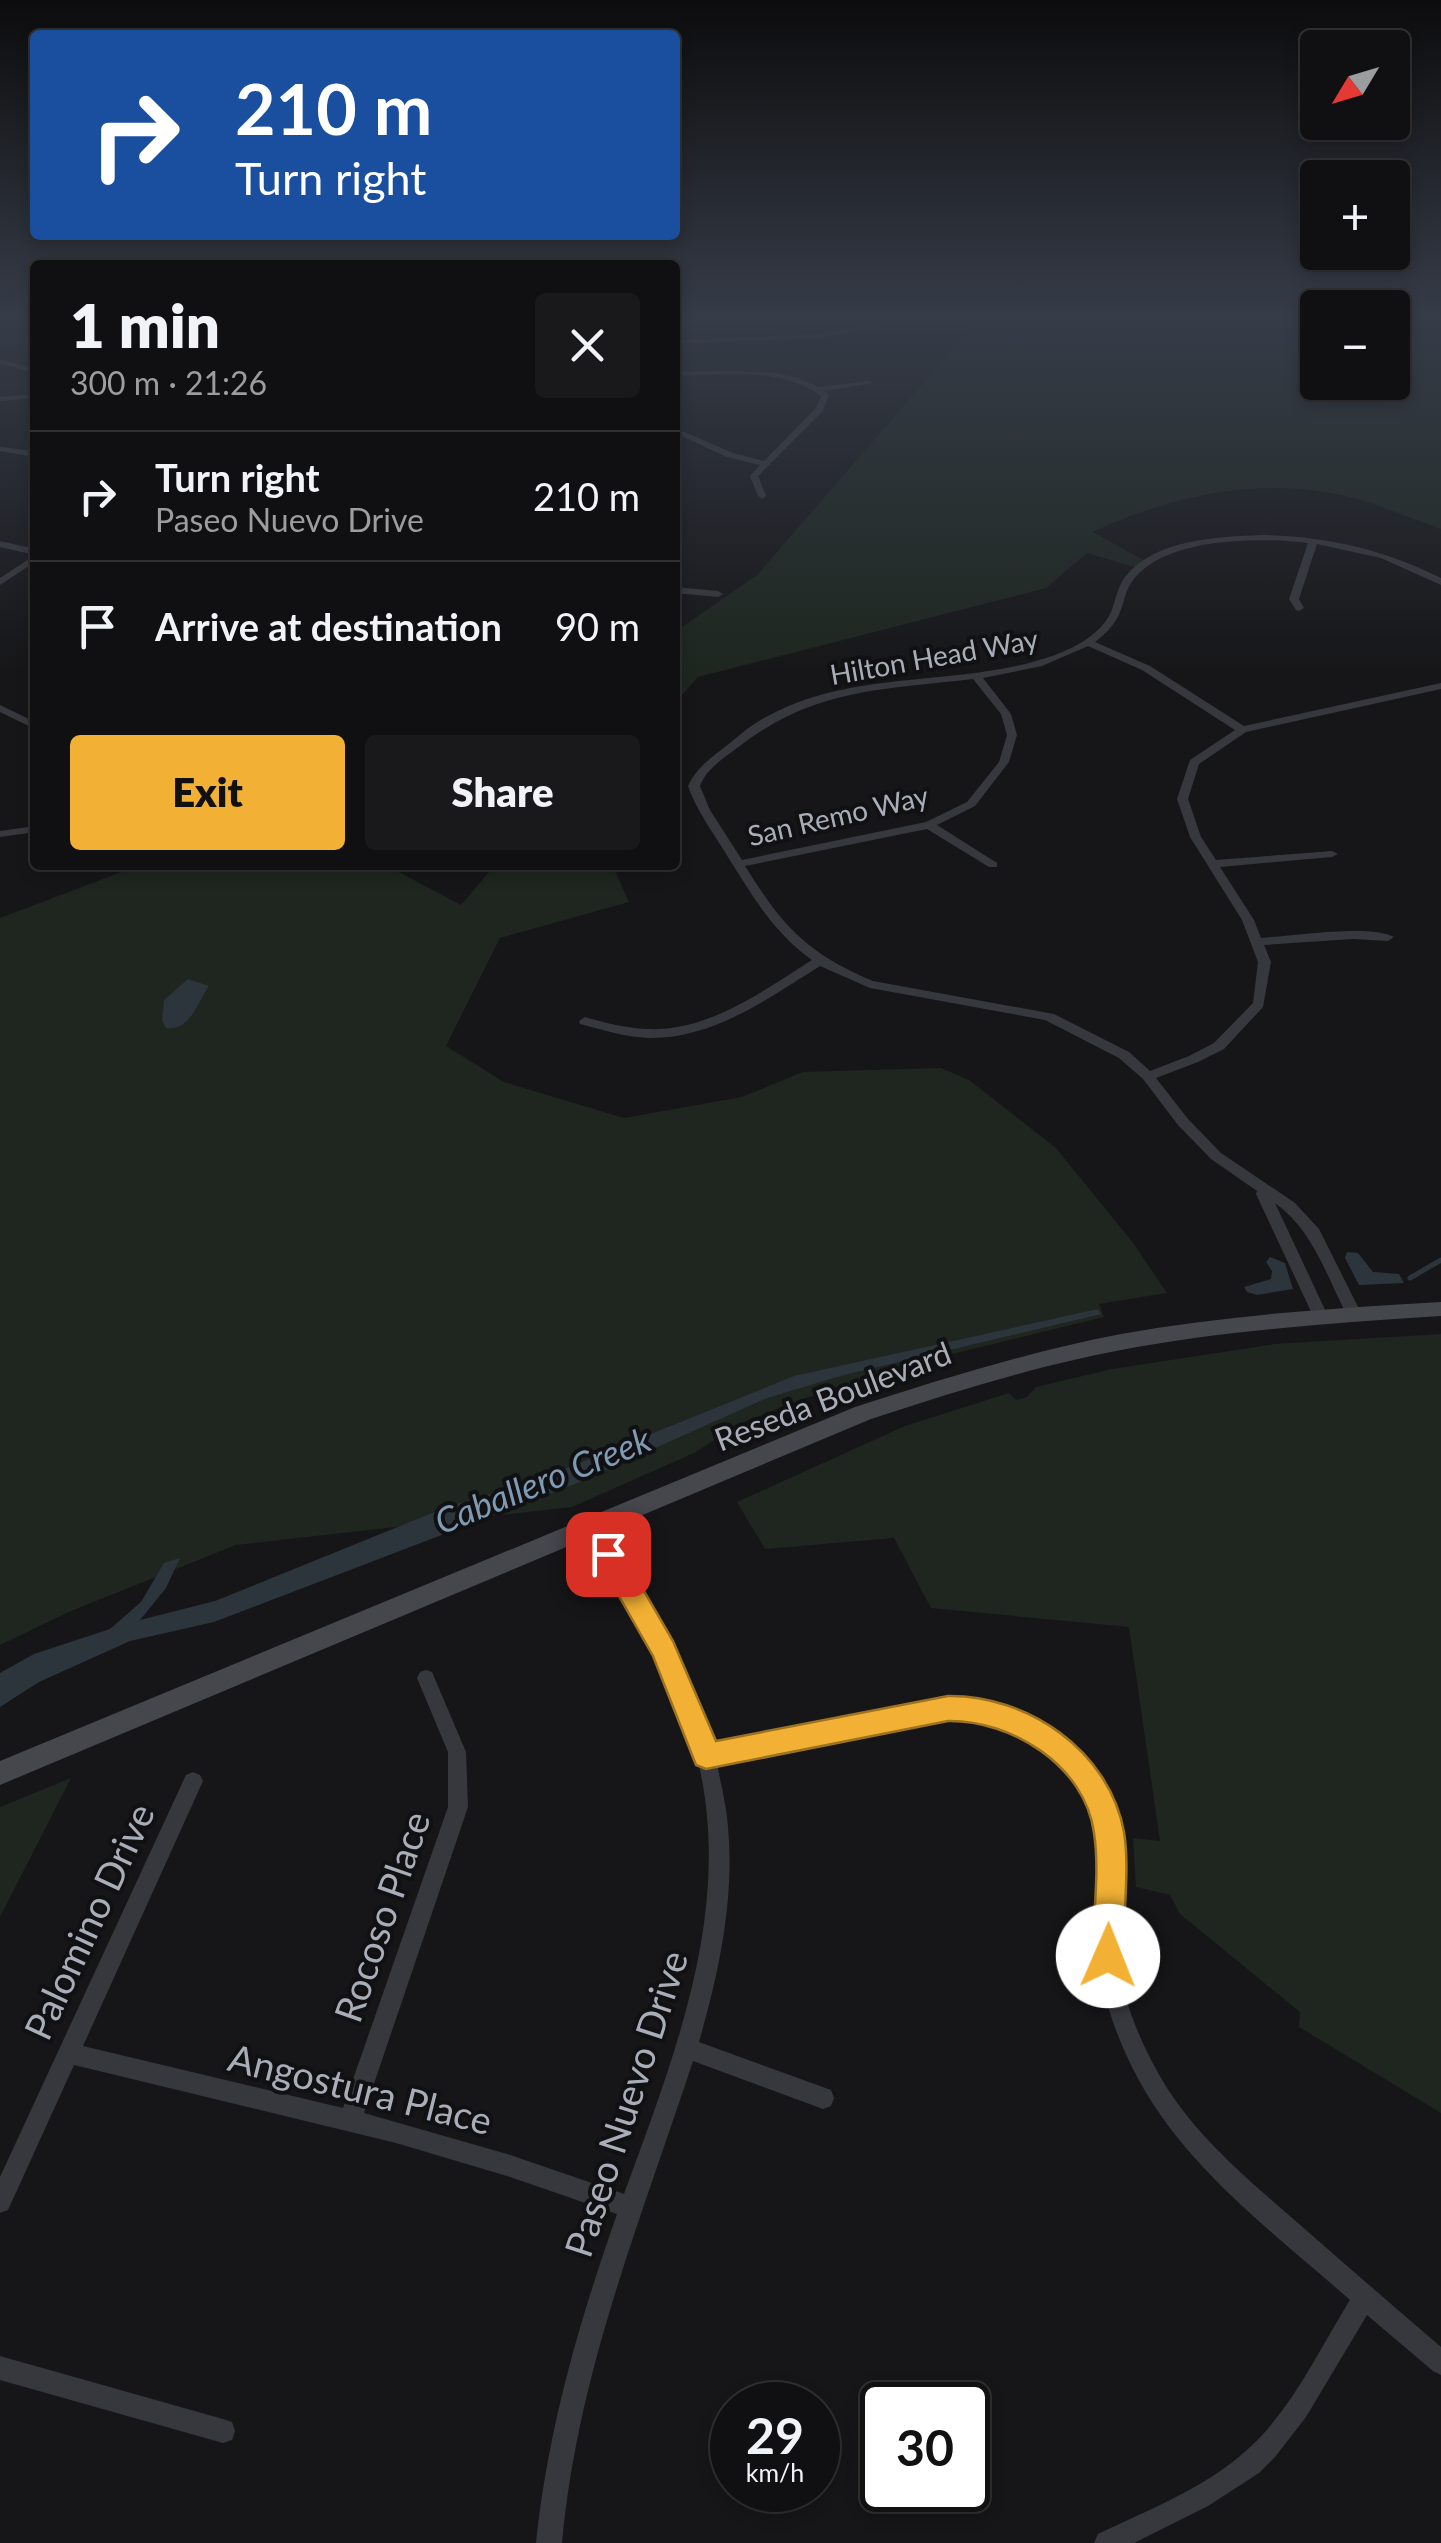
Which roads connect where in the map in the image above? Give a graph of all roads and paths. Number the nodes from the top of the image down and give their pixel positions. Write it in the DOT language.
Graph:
graph roads {
  1 [pos="690,437"];
  2 [pos="791,437"];
  3 [pos="0,448"];
  4 [pos="30,453"];
  5 [pos="764,463"];
  6 [pos="762,496"];
  7 [pos="1312,541"];
  8 [pos="0,544"];
  9 [pos="30,553"];
  10 [pos="30,559"];
  11 [pos="0,582"];
  12 [pos="1441,582"];
  13 [pos="680,590"];
  14 [pos="718,594"];
  15 [pos="1299,608"];
  16 [pos="1087,642"];
  17 [pos="975,675"];
  18 [pos="1441,686"];
  19 [pos="0,708"];
  20 [pos="30,723"];
  21 [pos="1242,730"];
  22 [pos="694,786"];
  23 [pos="680,787"];
  24 [pos="929,825"];
  25 [pos="30,830"];
  26 [pos="0,834"];
  27 [pos="1332,854"];
  28 [pos="738,864"];
  29 [pos="1215,864"];
  30 [pos="992,865"];
  31 [pos="1388,937"];
  32 [pos="1259,942"];
  33 [pos="819,961"];
  34 [pos="585,1022"];
  35 [pos="1148,1076"];
  36 [pos="1261,1190"];
  37 [pos="1441,1310"];
  38 [pos="1354,1315"];
  39 [pos="1320,1316"];
  40 [pos="592,1528"];
  41 [pos="426,1678"];
  42 [pos="706,1756"];
  43 [pos="0,1773"];
  44 [pos="193,1781"];
  45 [pos="689,2050"];
  46 [pos="68,2053"];
  47 [pos="824,2098"];
  48 [pos="350,2121"];
  49 [pos="0,2202"];
  50 [pos="630,2208"];
  51 [pos="1365,2297"];
  52 [pos="1441,2363"];
  53 [pos="0,2368"];
  54 [pos="223,2431"];
  55 [pos="549,2543"];
  56 [pos="1107,2543"];
  1 -- 5 [label="street"];
  2 -- 5 [label="street"];
  3 -- 4 [label="street"];
  5 -- 6 [label="street"];
  7 -- 12 [label="street, Hilton Head Way"];
  7 -- 15 [label="street"];
  7 -- 16 [label="street, Hilton Head Way"];
  8 -- 9 [label="street"];
  10 -- 11 [label="street"];
  13 -- 14 [label="street"];
  16 -- 17 [label="street, Hilton Head Way"];
  16 -- 21 [label="street"];
  17 -- 22 [label="street, Hilton Head Way"];
  17 -- 24 [label="street, San Remo Way"];
  18 -- 21 [label="street"];
  19 -- 20 [label="street"];
  21 -- 29 [label="street"];
  22 -- 23 [label="street"];
  22 -- 28 [label="street"];
  24 -- 28 [label="street, San Remo Way"];
  24 -- 30 [label="street"];
  25 -- 26 [label="street"];
  27 -- 29 [label="street"];
  28 -- 33 [label="street"];
  29 -- 32 [label="street"];
  31 -- 32 [label="street"];
  32 -- 35 [label="street"];
  33 -- 34 [label="street"];
  33 -- 35 [label="street"];
  35 -- 36 [label="street"];
  36 -- 38 [label="street"];
  36 -- 39 [label="street"];
  37 -- 38 [label="main road, Reseda Boulevard"];
  38 -- 39 [label="main road, Reseda Boulevard"];
  39 -- 40 [label="main road, Reseda Boulevard"];
  40 -- 42 [label="street, Paseo Nuevo Drive"];
  40 -- 43 [label="main road, Reseda Boulevard"];
  41 -- 48 [label="street, Rocoso Place"];
  42 -- 45 [label="street, Paseo Nuevo Drive"];
  42 -- 51 [label="street"];
  44 -- 46 [label="street, Palomino Drive"];
  45 -- 47 [label="street"];
  45 -- 50 [label="street, Paseo Nuevo Drive"];
  46 -- 48 [label="street, Angostura Place"];
  46 -- 49 [label="street, Palomino Drive"];
  48 -- 50 [label="street, Angostura Place"];
  50 -- 55 [label="street, Paseo Nuevo Drive"];
  51 -- 52 [label="street"];
  51 -- 56 [label="street"];
  53 -- 54 [label="street"];
}
